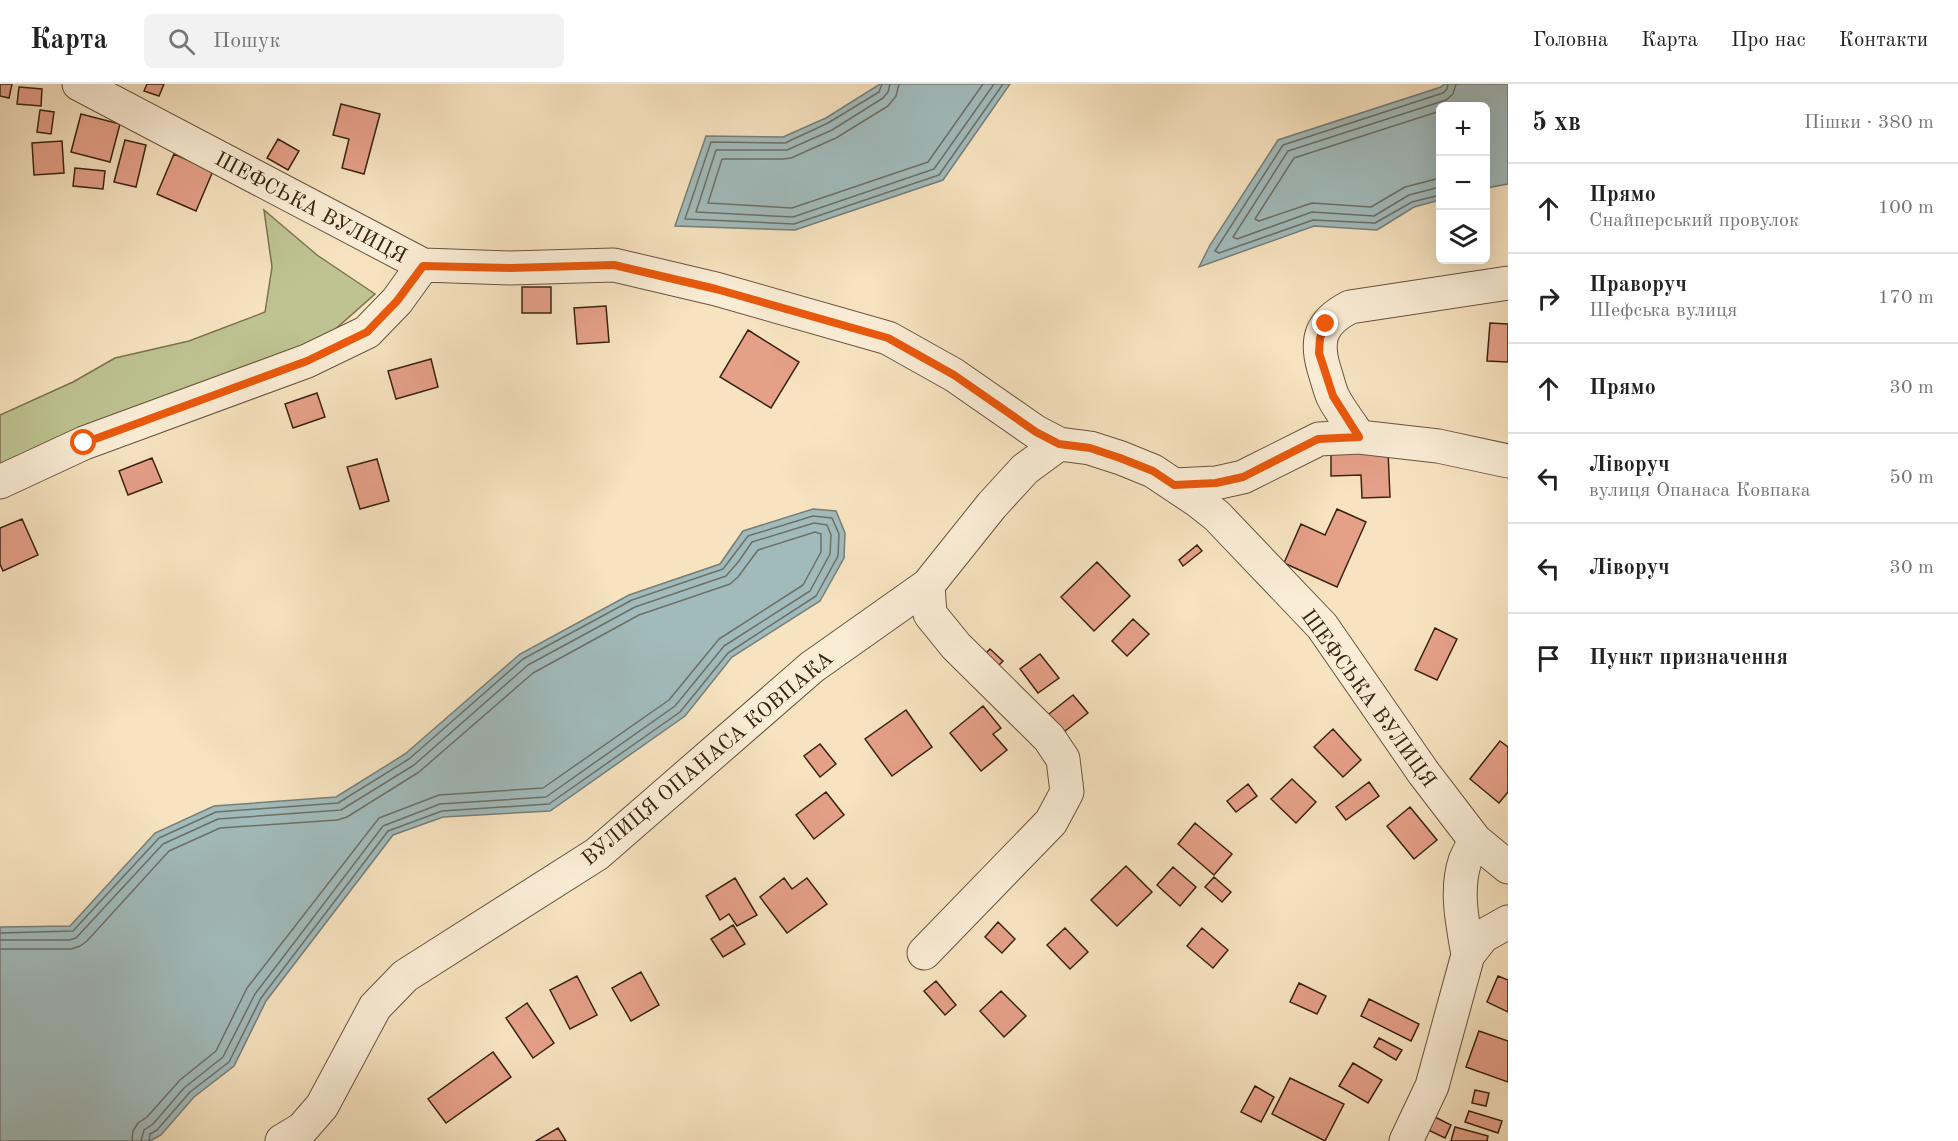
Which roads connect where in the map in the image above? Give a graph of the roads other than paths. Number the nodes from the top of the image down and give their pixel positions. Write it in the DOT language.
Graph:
graph roads {
  1 [pos="79,84"];
  2 [pos="423,266"];
  3 [pos="1508,283"];
  4 [pos="1359,437"];
  5 [pos="1059,444"];
  6 [pos="1508,461"];
  7 [pos="0,482"];
  8 [pos="1174,485"];
  9 [pos="928,585"];
  10 [pos="1475,840"];
  11 [pos="1508,867"];
  12 [pos="1508,922"];
  13 [pos="924,953"];
  14 [pos="1468,955"];
  15 [pos="282,1141"];
  16 [pos="1406,1141"];
  1 -- 2 [label="street, ШЕФСЬКА ВУЛИЦЯ"];
  2 -- 5 [label="street, ШЕФСЬКА ВУЛИЦЯ"];
  2 -- 7 [label="street"];
  3 -- 4 [label="street"];
  4 -- 6 [label="street"];
  4 -- 8 [label="street"];
  5 -- 8 [label="street, ШЕФСЬКА ВУЛИЦЯ"];
  5 -- 9 [label="street, ВУЛИЦЯ ОПАНАСА КОВПАКА"];
  8 -- 10 [label="street, ШЕФСЬКА ВУЛИЦЯ"];
  9 -- 13 [label="street"];
  9 -- 15 [label="street, ВУЛИЦЯ ОПАНАСА КОВПАКА"];
  10 -- 11 [label="street, ШЕФСЬКА ВУЛИЦЯ"];
  10 -- 14 [label="street"];
  12 -- 14 [label="street"];
  14 -- 16 [label="street"];
}
